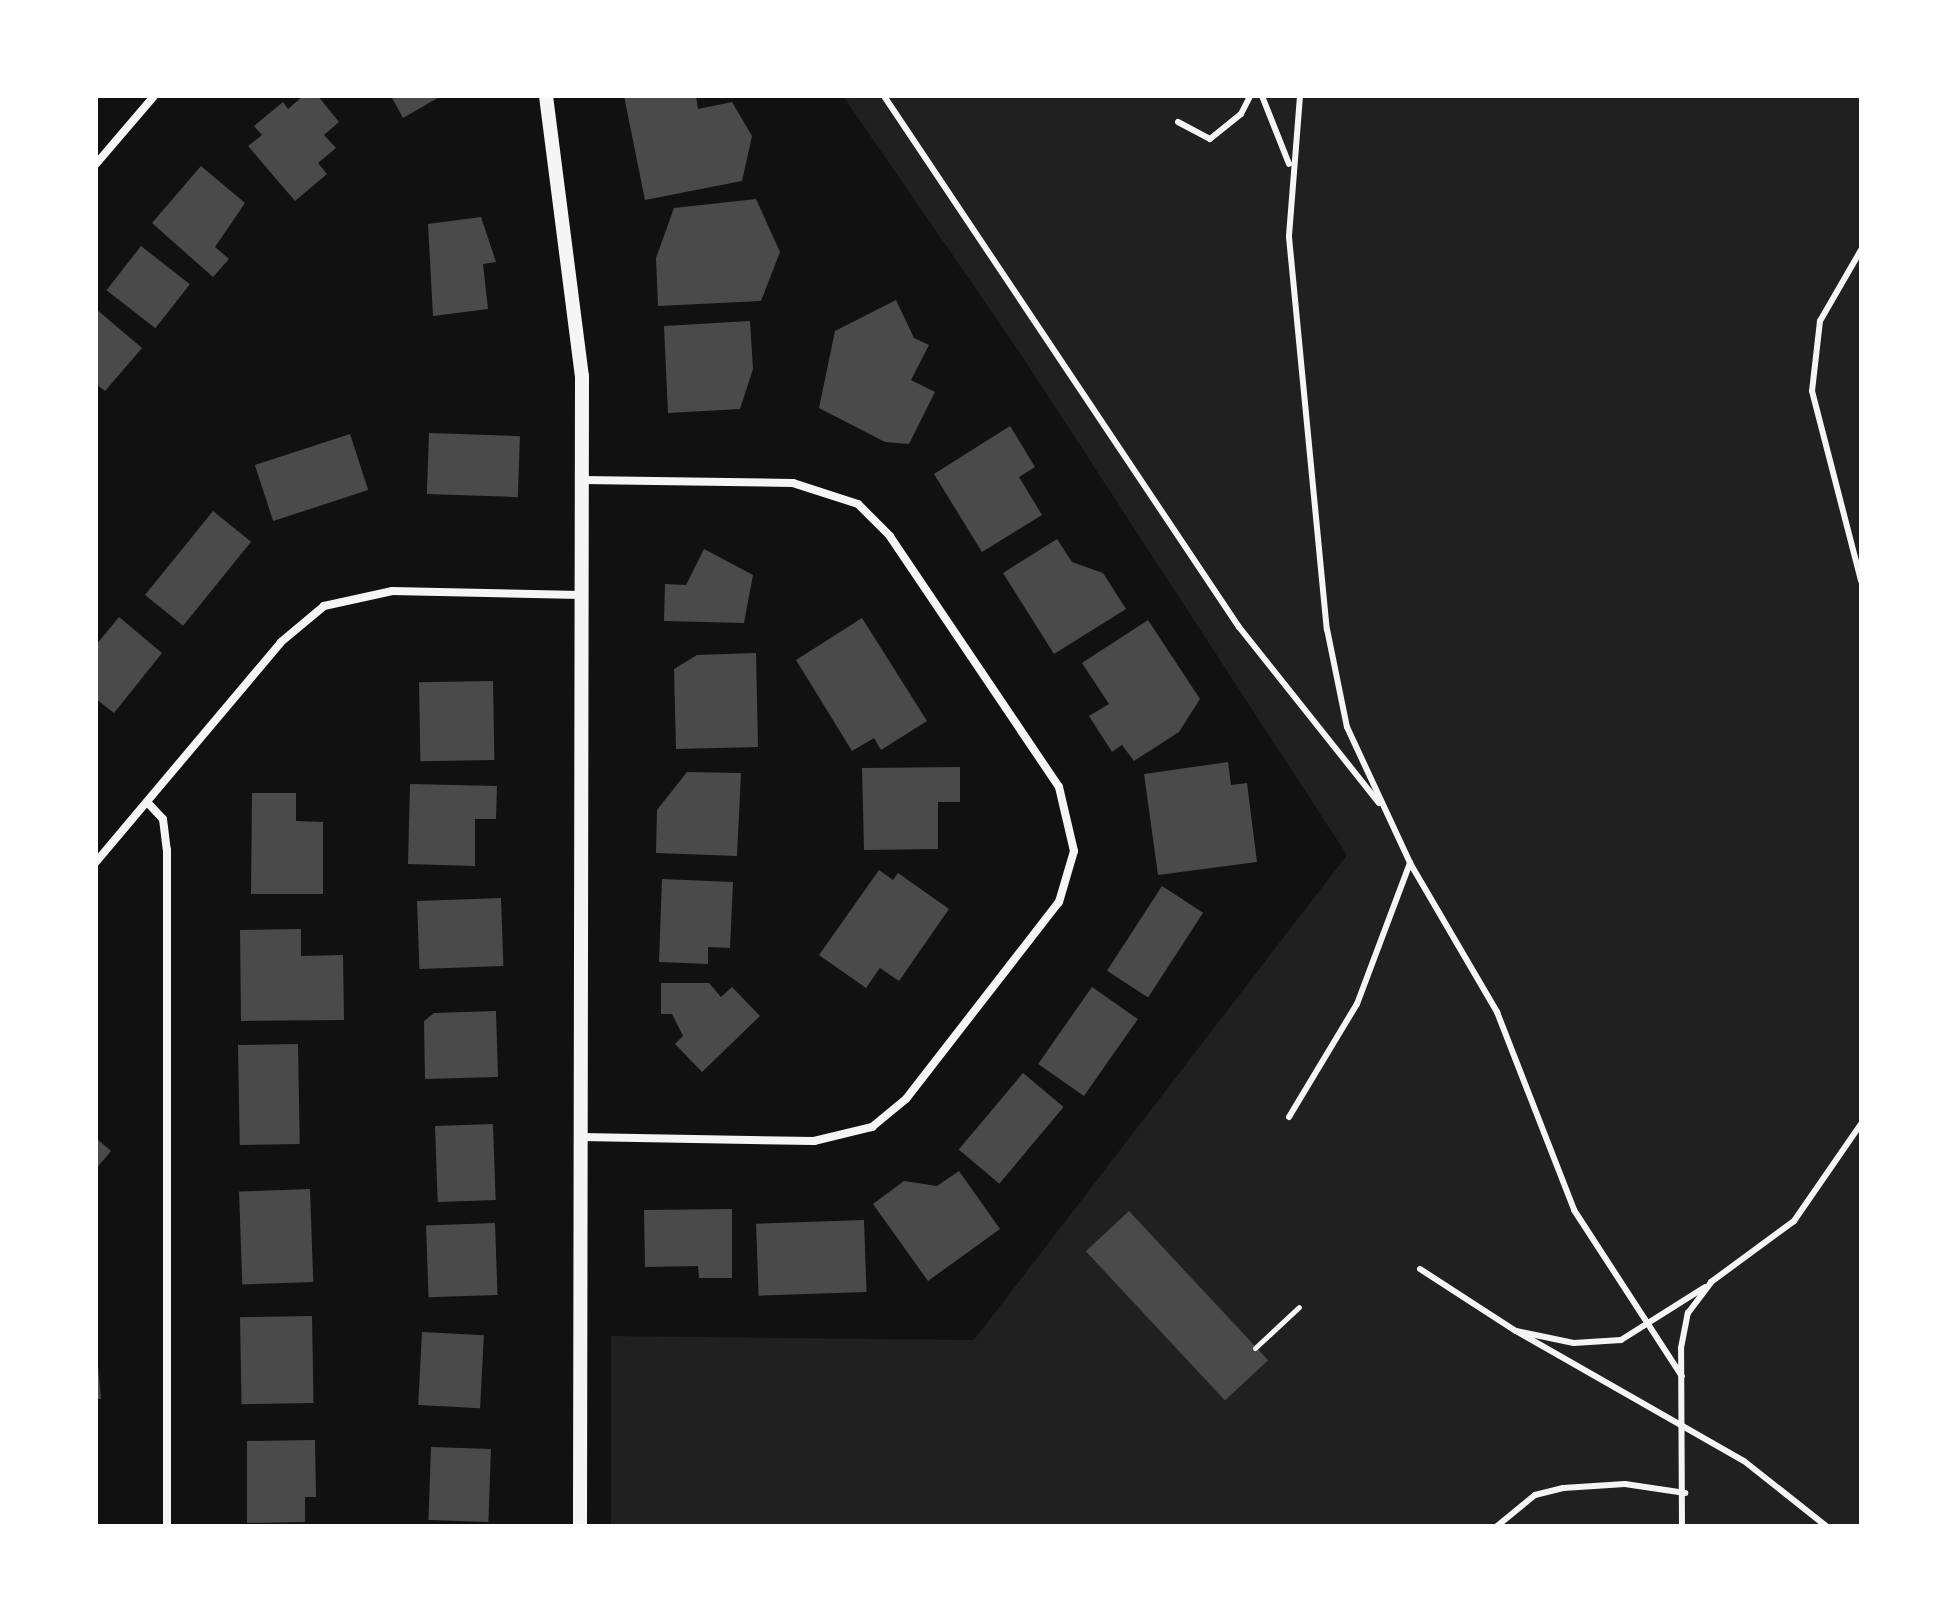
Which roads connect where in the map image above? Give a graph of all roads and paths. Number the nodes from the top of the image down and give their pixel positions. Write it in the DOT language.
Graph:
graph roads {
  1 [pos="137,96"];
  2 [pos="154,96"];
  3 [pos="546,96"];
  4 [pos="884,96"];
  5 [pos="1250,96"];
  6 [pos="1262,96"];
  7 [pos="1300,96"];
  8 [pos="146,104"];
  9 [pos="1178,122"];
  10 [pos="96,164"];
  11 [pos="1291,168"];
  12 [pos="1861,250"];
  13 [pos="582,480"];
  14 [pos="1861,581"];
  15 [pos="581,595"];
  16 [pos="147,802"];
  17 [pos="1385,808"];
  18 [pos="96,862"];
  19 [pos="1410,863"];
  20 [pos="1289,1117"];
  21 [pos="1861,1124"];
  22 [pos="581,1137"];
  23 [pos="1420,1269"];
  24 [pos="1711,1282"];
  25 [pos="1299,1307"];
  26 [pos="1650,1325"];
  27 [pos="1516,1331"];
  28 [pos="1255,1348"];
  29 [pos="1682,1376"];
  30 [pos="1685,1432"];
  31 [pos="1685,1493"];
  32 [pos="167,1526"];
  33 [pos="580,1526"];
  34 [pos="1497,1526"];
  35 [pos="1682,1526"];
  36 [pos="1826,1526"];
  1 -- 8 [label="street"];
  2 -- 8 [label="street"];
  3 -- 13 [label="street"];
  4 -- 17 [label="lane"];
  5 -- 9 [label="lane"];
  6 -- 11 [label="lane"];
  7 -- 11 [label="lane"];
  8 -- 10 [label="street"];
  11 -- 17 [label="lane"];
  12 -- 14 [label="lane"];
  13 -- 15 [label="street"];
  13 -- 22 [label="street"];
  15 -- 16 [label="street"];
  15 -- 22 [label="street"];
  16 -- 18 [label="street"];
  16 -- 32 [label="street"];
  17 -- 19 [label="lane"];
  19 -- 20 [label="lane"];
  19 -- 26 [label="lane"];
  21 -- 24 [label="lane"];
  22 -- 33 [label="street"];
  23 -- 27 [label="lane"];
  24 -- 26 [label="lane"];
  24 -- 29 [label="lane"];
  25 -- 28 [label="path"];
  26 -- 27 [label="lane"];
  26 -- 29 [label="lane"];
  27 -- 30 [label="lane"];
  29 -- 30 [label="lane"];
  30 -- 31 [label="lane"];
  30 -- 36 [label="lane"];
  31 -- 34 [label="lane"];
  31 -- 35 [label="lane"];
}
